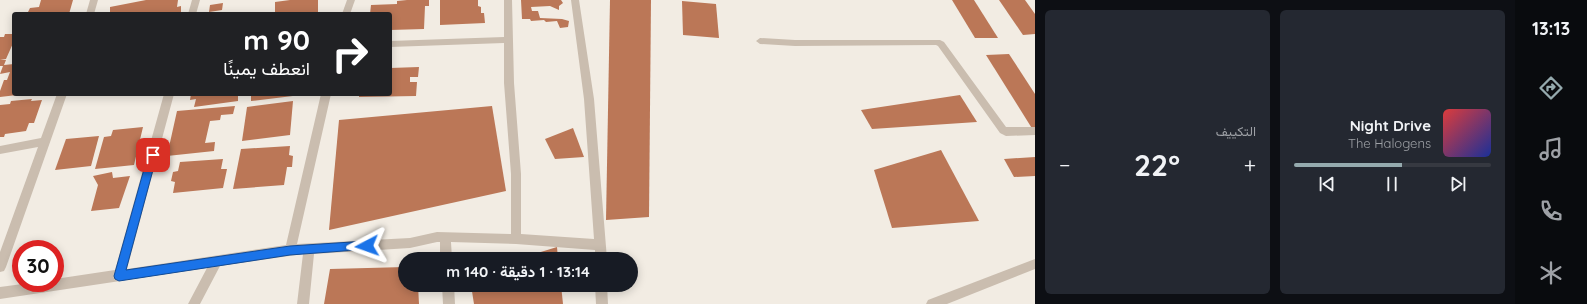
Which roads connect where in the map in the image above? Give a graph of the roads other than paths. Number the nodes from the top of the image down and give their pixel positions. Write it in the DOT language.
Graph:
graph roads {
  1 [pos="94,0"];
  2 [pos="196,0"];
  3 [pos="351,0"];
  4 [pos="508,0"];
  5 [pos="575,0"];
  6 [pos="91,12"];
  7 [pos="193,12"];
  8 [pos="347,12"];
  9 [pos="508,40"];
  10 [pos="760,40"];
  11 [pos="392,44"];
  12 [pos="61,96"];
  13 [pos="169,96"];
  14 [pos="326,96"];
  15 [pos="1035,131"];
  16 [pos="45,142"];
  17 [pos="0,150"];
  18 [pos="445,237"];
  19 [pos="516,239"];
  20 [pos="601,245"];
  21 [pos="309,249"];
  22 [pos="290,250"];
  23 [pos="446,252"];
  24 [pos="601,252"];
  25 [pos="216,262"];
  26 [pos="1035,264"];
  27 [pos="0,267"];
  28 [pos="119,276"];
  29 [pos="448,292"];
  30 [pos="601,292"];
  31 [pos="0,293"];
  32 [pos="194,304"];
  33 [pos="304,304"];
  34 [pos="449,304"];
  35 [pos="602,304"];
  36 [pos="932,304"];
  1 -- 6 [label="street"];
  2 -- 7 [label="street"];
  3 -- 8 [label="street"];
  4 -- 9 [label="street"];
  5 -- 20 [label="street"];
  9 -- 11 [label="street"];
  9 -- 19 [label="street"];
  10 -- 15 [label="lane"];
  12 -- 16 [label="street"];
  13 -- 28 [label="street"];
  14 -- 22 [label="street"];
  16 -- 17 [label="street"];
  16 -- 27 [label="street"];
  18 -- 19 [label="street"];
  18 -- 21 [label="street"];
  18 -- 23 [label="street"];
  19 -- 20 [label="street"];
  20 -- 24 [label="street"];
  21 -- 22 [label="street"];
  21 -- 33 [label="street"];
  22 -- 25 [label="street"];
  25 -- 28 [label="street"];
  25 -- 32 [label="street"];
  26 -- 36 [label="street"];
  28 -- 31 [label="street"];
  29 -- 34 [label="street"];
  30 -- 35 [label="street"];
}
